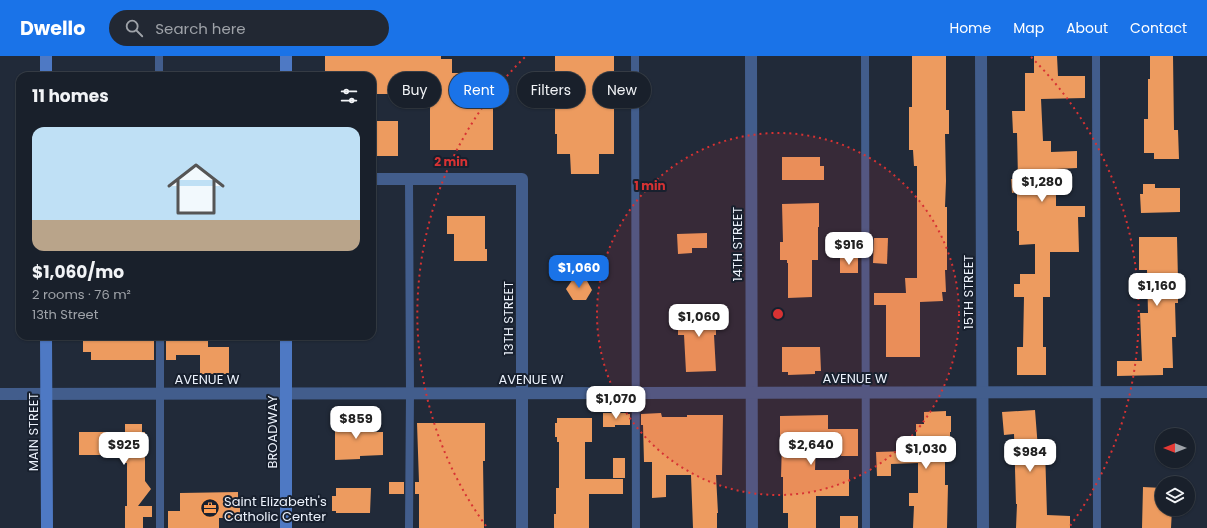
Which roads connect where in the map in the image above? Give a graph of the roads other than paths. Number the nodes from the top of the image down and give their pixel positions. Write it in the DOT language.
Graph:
graph roads {
  1 [pos="46,56"];
  2 [pos="159,56"];
  3 [pos="286,56"];
  4 [pos="635,56"];
  5 [pos="751,56"];
  6 [pos="865,56"];
  7 [pos="982,56"];
  8 [pos="1096,56"];
  9 [pos="46,72"];
  10 [pos="159,72"];
  11 [pos="286,72"];
  12 [pos="376,179"];
  13 [pos="409,179"];
  14 [pos="46,340"];
  15 [pos="160,340"];
  16 [pos="286,340"];
  17 [pos="752,392"];
  18 [pos="866,392"];
  19 [pos="983,392"];
  20 [pos="1097,392"];
  21 [pos="1207,392"];
  22 [pos="46,393"];
  23 [pos="160,393"];
  24 [pos="286,393"];
  25 [pos="410,393"];
  26 [pos="522,393"];
  27 [pos="636,393"];
  28 [pos="0,394"];
  29 [pos="47,528"];
  30 [pos="160,528"];
  31 [pos="286,528"];
  32 [pos="410,528"];
  33 [pos="522,528"];
  34 [pos="636,528"];
  35 [pos="752,528"];
  36 [pos="866,528"];
  37 [pos="983,528"];
  38 [pos="1097,528"];
  1 -- 9 [label="street"];
  2 -- 10 [label="lane"];
  3 -- 11 [label="street"];
  4 -- 27 [label="lane"];
  5 -- 17 [label="street, 14TH STREET"];
  6 -- 18 [label="lane"];
  7 -- 19 [label="street, 15TH STREET"];
  8 -- 20 [label="lane"];
  12 -- 13 [label="street"];
  13 -- 25 [label="lane"];
  13 -- 26 [label="street, 13TH STREET"];
  14 -- 22 [label="street, MAIN STREET"];
  15 -- 23 [label="lane"];
  16 -- 24 [label="street, BROADWAY"];
  17 -- 18 [label="street, AVENUE W"];
  17 -- 27 [label="street, AVENUE W"];
  17 -- 35 [label="street, 14TH STREET"];
  18 -- 19 [label="street, AVENUE W"];
  18 -- 36 [label="lane"];
  19 -- 20 [label="street, AVENUE W"];
  19 -- 37 [label="street, 15TH STREET"];
  20 -- 21 [label="street, AVENUE W"];
  20 -- 38 [label="lane"];
  22 -- 23 [label="street, AVENUE W"];
  22 -- 28 [label="street, AVENUE W"];
  22 -- 29 [label="street, MAIN STREET"];
  23 -- 24 [label="street, AVENUE W"];
  23 -- 30 [label="lane"];
  24 -- 25 [label="street, AVENUE W"];
  24 -- 31 [label="street, BROADWAY"];
  25 -- 26 [label="street, AVENUE W"];
  25 -- 32 [label="lane"];
  26 -- 27 [label="street, AVENUE W"];
  26 -- 33 [label="street, 13TH STREET"];
  27 -- 34 [label="lane"];
}
